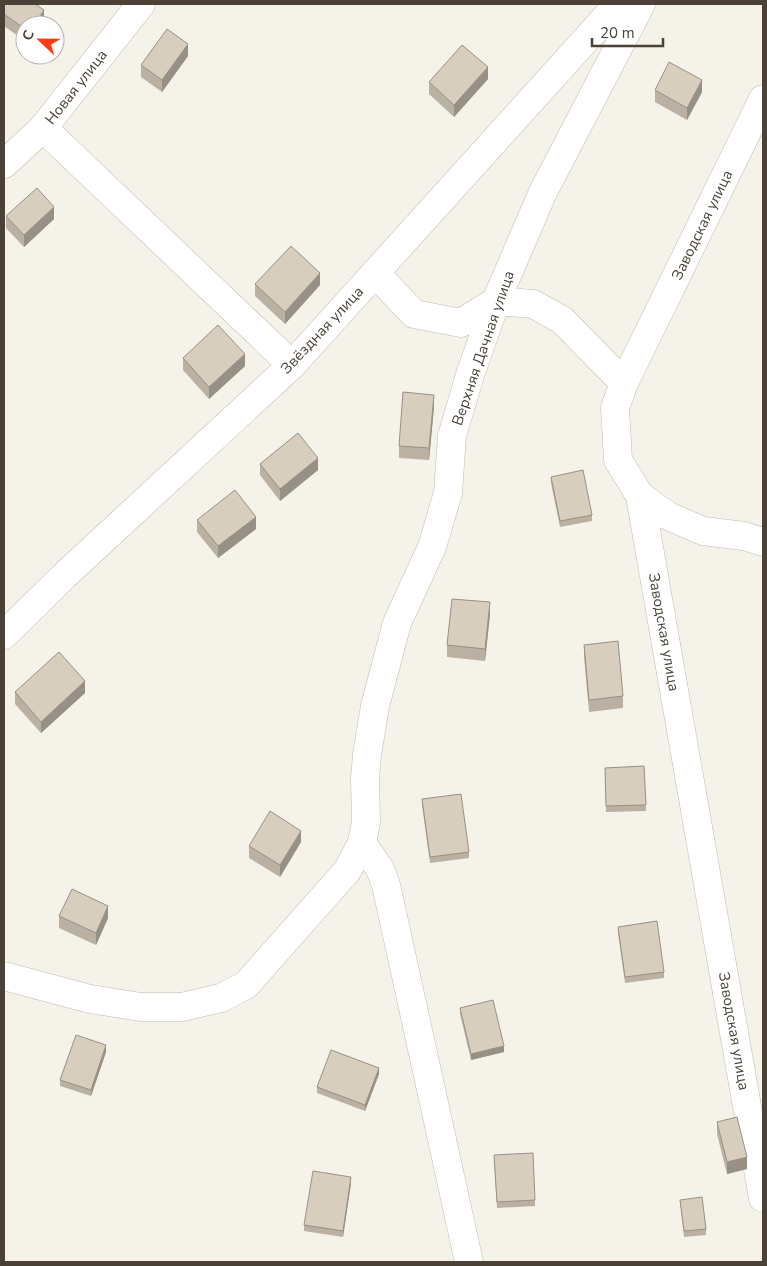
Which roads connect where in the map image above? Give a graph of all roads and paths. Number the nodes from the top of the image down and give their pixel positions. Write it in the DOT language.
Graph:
graph roads {
  1 [pos="141,4"];
  2 [pos="618,4"];
  3 [pos="641,4"];
  4 [pos="763,100"];
  5 [pos="43,128"];
  6 [pos="4,164"];
  7 [pos="375,273"];
  8 [pos="496,301"];
  9 [pos="292,365"];
  10 [pos="624,383"];
  11 [pos="640,496"];
  12 [pos="763,542"];
  13 [pos="4,635"];
  14 [pos="362,843"];
  15 [pos="4,976"];
  16 [pos="763,1198"];
  17 [pos="469,1262"];
  1 -- 5 [label="street, Новая улица"];
  2 -- 7 [label="street, Звёздная улица"];
  3 -- 8 [label="street, Верхняя Дачная улица"];
  4 -- 10 [label="street, Заводская улица"];
  5 -- 6 [label="street, Новая улица"];
  5 -- 9 [label="street"];
  7 -- 8 [label="street"];
  7 -- 9 [label="street, Звёздная улица"];
  8 -- 10 [label="street"];
  8 -- 14 [label="street, Верхняя Дачная улица"];
  9 -- 13 [label="street, Звёздная улица"];
  10 -- 11 [label="street, Заводская улица"];
  11 -- 12 [label="street"];
  11 -- 16 [label="street, Заводская улица"];
  14 -- 15 [label="street, Верхняя Дачная улица"];
  14 -- 17 [label="street"];
}
